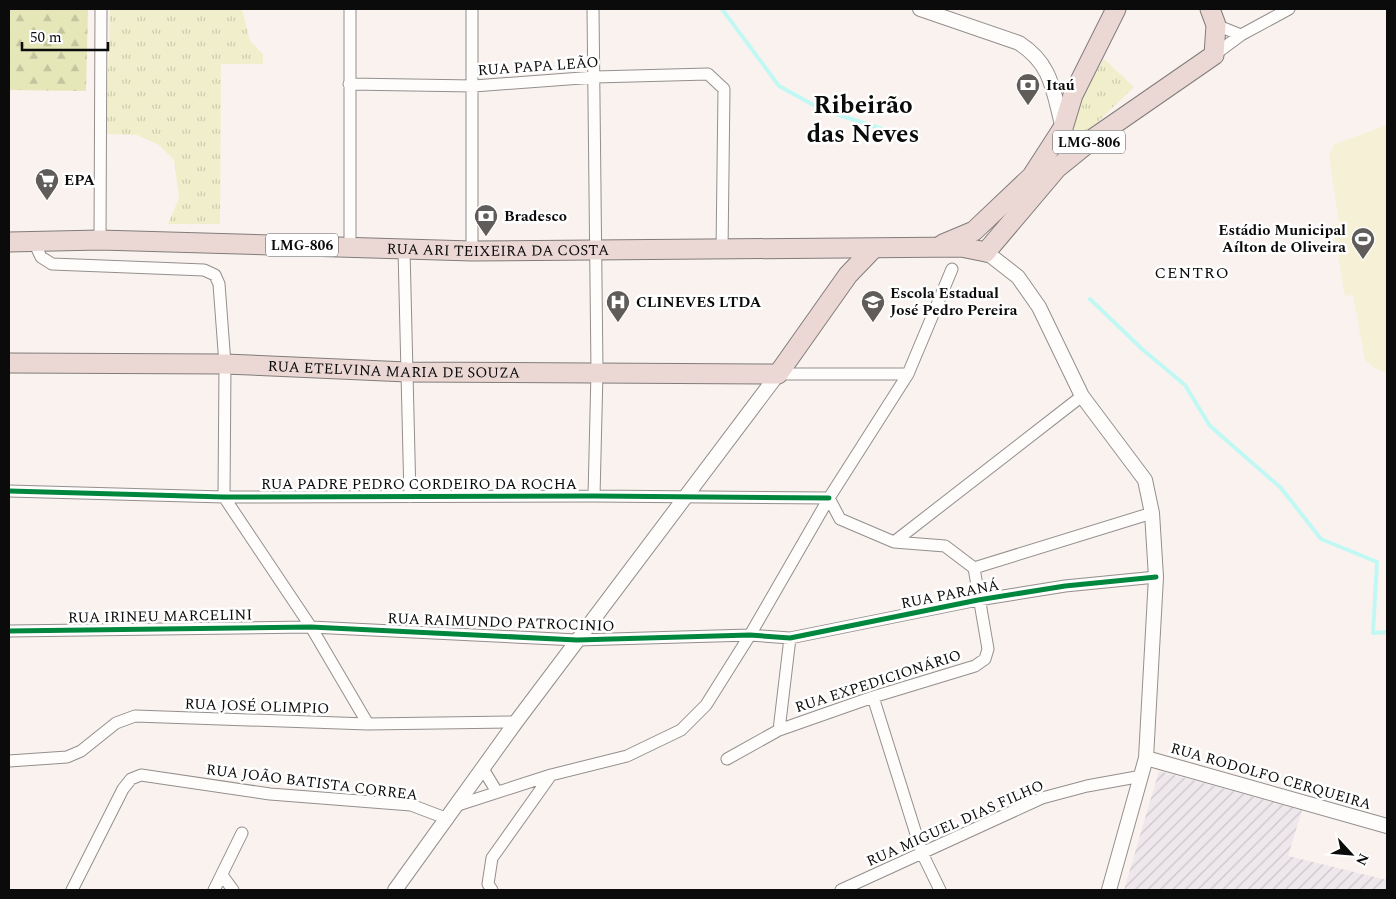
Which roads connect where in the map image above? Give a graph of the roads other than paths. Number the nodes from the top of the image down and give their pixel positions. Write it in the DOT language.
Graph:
graph roads {
  1 [pos="101,9"];
  2 [pos="350,9"];
  3 [pos="472,9"];
  4 [pos="593,9"];
  5 [pos="920,9"];
  6 [pos="1116,9"];
  7 [pos="1289,9"];
  8 [pos="1213,17"];
  9 [pos="1241,35"];
  10 [pos="1214,54"];
  11 [pos="595,77"];
  12 [pos="349,84"];
  13 [pos="474,86"];
  14 [pos="1063,128"];
  15 [pos="974,230"];
  16 [pos="100,240"];
  17 [pos="9,242"];
  18 [pos="34,242"];
  19 [pos="350,246"];
  20 [pos="937,247"];
  21 [pos="828,249"];
  22 [pos="873,249"];
  23 [pos="404,250"];
  24 [pos="722,251"];
  25 [pos="472,252"];
  26 [pos="596,252"];
  27 [pos="986,252"];
  28 [pos="952,269"];
  29 [pos="848,276"];
  30 [pos="9,363"];
  31 [pos="225,364"];
  32 [pos="407,372"];
  33 [pos="597,372"];
  34 [pos="778,374"];
  35 [pos="908,374"];
  36 [pos="1082,396"];
  37 [pos="9,491"];
  38 [pos="594,496"];
  39 [pos="684,496"];
  40 [pos="224,497"];
  41 [pos="410,498"];
  42 [pos="829,498"];
  43 [pos="1152,513"];
  44 [pos="894,542"];
  45 [pos="974,568"];
  46 [pos="1156,577"];
  47 [pos="978,600"];
  48 [pos="311,627"];
  49 [pos="10,629"];
  50 [pos="750,635"];
  51 [pos="790,638"];
  52 [pos="577,640"];
  53 [pos="873,697"];
  54 [pos="516,722"];
  55 [pos="368,724"];
  56 [pos="779,730"];
  57 [pos="727,758"];
  58 [pos="1146,758"];
  59 [pos="9,760"];
  60 [pos="483,769"];
  61 [pos="551,775"];
  62 [pos="1142,776"];
  63 [pos="497,792"];
  64 [pos="458,805"];
  65 [pos="448,819"];
  66 [pos="1387,826"];
  67 [pos="242,833"];
  68 [pos="922,853"];
  69 [pos="222,875"];
  70 [pos="72,890"];
  71 [pos="214,890"];
  72 [pos="233,890"];
  73 [pos="395,890"];
  74 [pos="492,890"];
  75 [pos="841,890"];
  76 [pos="940,890"];
  77 [pos="1109,890"];
  1 -- 16 [label="street"];
  2 -- 12 [label="street"];
  3 -- 13 [label="street"];
  4 -- 11 [label="street"];
  5 -- 14 [label="street"];
  6 -- 14 [label="highway, LMG-806"];
  7 -- 9 [label="street"];
  8 -- 9 [label="street"];
  8 -- 10 [label="highway"];
  9 -- 10 [label="street"];
  10 -- 27 [label="highway, LMG-806"];
  11 -- 13 [label="street, RUA PAPA LEÃO"];
  11 -- 24 [label="street, RUA PAPA LEÃO"];
  11 -- 26 [label="street"];
  12 -- 13 [label="street, RUA PAPA LEÃO"];
  12 -- 19 [label="street"];
  13 -- 25 [label="street"];
  14 -- 15 [label="highway, LMG-806"];
  15 -- 20 [label="highway, LMG-806"];
  15 -- 27 [label="highway"];
  16 -- 18 [label="highway, RUA ARI TEIXEIRA DA COSTA / LMG-806"];
  16 -- 19 [label="highway, RUA ARI TEIXEIRA DA COSTA / LMG-806"];
  17 -- 18 [label="highway, RUA ARI TEIXEIRA DA COSTA / LMG-806"];
  18 -- 31 [label="street"];
  19 -- 23 [label="highway, RUA ARI TEIXEIRA DA COSTA / LMG-806"];
  20 -- 22 [label="highway, RUA ARI TEIXEIRA DA COSTA / LMG-806"];
  20 -- 27 [label="highway, RUA ARI TEIXEIRA DA COSTA / LMG-806"];
  21 -- 22 [label="highway, RUA ARI TEIXEIRA DA COSTA / LMG-806"];
  21 -- 24 [label="highway, RUA ARI TEIXEIRA DA COSTA / LMG-806"];
  21 -- 29 [label="highway"];
  22 -- 29 [label="highway"];
  23 -- 25 [label="highway, RUA ARI TEIXEIRA DA COSTA / LMG-806"];
  23 -- 32 [label="street"];
  24 -- 26 [label="highway, RUA ARI TEIXEIRA DA COSTA / LMG-806"];
  25 -- 26 [label="highway, RUA ARI TEIXEIRA DA COSTA / LMG-806"];
  26 -- 33 [label="street"];
  27 -- 36 [label="street"];
  28 -- 35 [label="street"];
  29 -- 34 [label="highway"];
  30 -- 31 [label="highway, RUA ETELVINA MARIA DE SOUZA"];
  31 -- 32 [label="highway, RUA ETELVINA MARIA DE SOUZA"];
  31 -- 40 [label="street"];
  32 -- 33 [label="highway, RUA ETELVINA MARIA DE SOUZA"];
  32 -- 41 [label="street"];
  33 -- 34 [label="highway, RUA ETELVINA MARIA DE SOUZA"];
  33 -- 38 [label="street"];
  34 -- 35 [label="street"];
  34 -- 39 [label="street"];
  35 -- 42 [label="street"];
  36 -- 43 [label="street"];
  36 -- 44 [label="street"];
  37 -- 40 [label="street, RUA PADRE PEDRO CORDEIRO DA ROCHA"];
  38 -- 39 [label="street, RUA PADRE PEDRO CORDEIRO DA ROCHA"];
  38 -- 41 [label="street, RUA PADRE PEDRO CORDEIRO DA ROCHA"];
  39 -- 42 [label="street, RUA PADRE PEDRO CORDEIRO DA ROCHA"];
  39 -- 52 [label="street"];
  40 -- 41 [label="street, RUA PADRE PEDRO CORDEIRO DA ROCHA"];
  40 -- 48 [label="street"];
  42 -- 44 [label="street"];
  42 -- 50 [label="street"];
  43 -- 45 [label="street"];
  43 -- 46 [label="street"];
  44 -- 45 [label="street"];
  45 -- 47 [label="street, RUA EXPEDICIONÁRIO"];
  46 -- 47 [label="street, RUA PARANÁ"];
  46 -- 58 [label="street"];
  47 -- 51 [label="street, RUA PARANÁ"];
  47 -- 53 [label="street, RUA EXPEDICIONÁRIO"];
  48 -- 49 [label="street, RUA IRINEU MARCELINI"];
  48 -- 52 [label="street, RUA RAIMUNDO PATROCINIO"];
  48 -- 55 [label="street"];
  50 -- 51 [label="street, RUA PARANÁ"];
  50 -- 52 [label="street, RUA RAIMUNDO PATROCINIO"];
  50 -- 61 [label="street"];
  51 -- 56 [label="street"];
  52 -- 54 [label="street"];
  53 -- 56 [label="street, RUA EXPEDICIONÁRIO"];
  53 -- 68 [label="street"];
  54 -- 55 [label="street, RUA JOSÉ OLIMPIO"];
  54 -- 60 [label="street"];
  55 -- 59 [label="street, RUA JOSÉ OLIMPIO"];
  56 -- 57 [label="street, RUA EXPEDICIONÁRIO"];
  58 -- 62 [label="street"];
  58 -- 66 [label="street, RUA RODOLFO CERQUEIRA"];
  60 -- 63 [label="street"];
  60 -- 64 [label="street"];
  61 -- 63 [label="street"];
  61 -- 74 [label="street"];
  62 -- 68 [label="street, RUA MIGUEL DIAS FILHO"];
  62 -- 77 [label="street"];
  63 -- 64 [label="street"];
  64 -- 65 [label="street"];
  65 -- 70 [label="street, RUA JOÃO BATISTA CORREA"];
  65 -- 73 [label="street"];
  67 -- 69 [label="street"];
  68 -- 75 [label="street, RUA MIGUEL DIAS FILHO"];
  68 -- 76 [label="street"];
  69 -- 71 [label="street"];
  69 -- 72 [label="street"];
}
